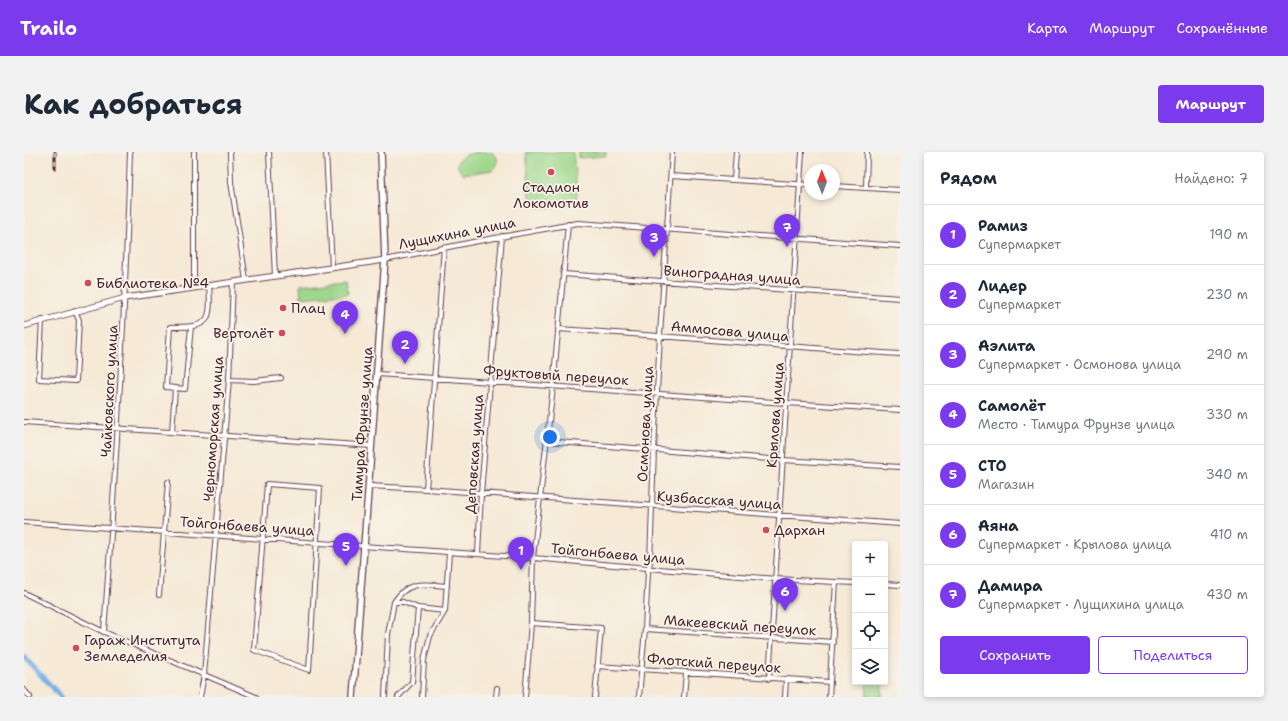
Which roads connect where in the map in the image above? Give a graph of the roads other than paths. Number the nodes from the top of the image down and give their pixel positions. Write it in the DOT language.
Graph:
graph roads {
  1 [pos="130,152"];
  2 [pos="194,152"];
  3 [pos="230,152"];
  4 [pos="269,152"];
  5 [pos="326,152"];
  6 [pos="381,152"];
  7 [pos="672,152"];
  8 [pos="736,152"];
  9 [pos="802,152"];
  10 [pos="867,152"];
  11 [pos="671,176"];
  12 [pos="734,180"];
  13 [pos="800,185"];
  14 [pos="804,185"];
  15 [pos="840,186"];
  16 [pos="866,188"];
  17 [pos="900,190"];
  18 [pos="568,224"];
  19 [pos="668,230"];
  20 [pos="502,236"];
  21 [pos="797,239"];
  22 [pos="900,246"];
  23 [pos="444,247"];
  24 [pos="386,260"];
  25 [pos="332,267"];
  26 [pos="563,274"];
  27 [pos="275,276"];
  28 [pos="246,280"];
  29 [pos="664,280"];
  30 [pos="233,282"];
  31 [pos="208,285"];
  32 [pos="194,288"];
  33 [pos="794,290"];
  34 [pos="125,298"];
  35 [pos="900,298"];
  36 [pos="75,311"];
  37 [pos="42,320"];
  38 [pos="24,326"];
  39 [pos="191,327"];
  40 [pos="558,329"];
  41 [pos="660,336"];
  42 [pos="791,347"];
  43 [pos="900,354"];
  44 [pos="378,374"];
  45 [pos="281,378"];
  46 [pos="434,378"];
  47 [pos="229,380"];
  48 [pos="490,382"];
  49 [pos="553,387"];
  50 [pos="174,389"];
  51 [pos="657,393"];
  52 [pos="787,403"];
  53 [pos="900,410"];
  54 [pos="24,422"];
  55 [pos="117,428"];
  56 [pos="172,432"];
  57 [pos="224,436"];
  58 [pos="546,442"];
  59 [pos="372,446"];
  60 [pos="654,449"];
  61 [pos="783,460"];
  62 [pos="900,468"];
  63 [pos="168,482"];
  64 [pos="369,486"];
  65 [pos="426,489"];
  66 [pos="481,494"];
  67 [pos="541,498"];
  68 [pos="652,506"];
  69 [pos="780,516"];
  70 [pos="24,522"];
  71 [pos="900,524"];
  72 [pos="112,528"];
  73 [pos="165,531"];
  74 [pos="216,535"];
  75 [pos="262,538"];
  76 [pos="316,543"];
  77 [pos="364,546"];
  78 [pos="449,552"];
  79 [pos="478,554"];
  80 [pos="533,558"];
  81 [pos="649,567"];
  82 [pos="776,579"];
  83 [pos="836,582"];
  84 [pos="852,583"];
  85 [pos="888,584"];
  86 [pos="900,585"];
  87 [pos="447,586"];
  88 [pos="24,594"];
  89 [pos="159,595"];
  90 [pos="394,602"];
  91 [pos="418,608"];
  92 [pos="445,611"];
  93 [pos="531,623"];
  94 [pos="645,629"];
  95 [pos="104,632"];
  96 [pos="772,638"];
  97 [pos="833,642"];
  98 [pos="597,666"];
  99 [pos="641,669"];
  100 [pos="686,673"];
  101 [pos="204,675"];
  102 [pos="769,678"];
  103 [pos="786,679"];
  104 [pos="830,682"];
  105 [pos="496,688"];
  106 [pos="24,690"];
  107 [pos="30,697"];
  108 [pos="200,697"];
  109 [pos="256,697"];
  110 [pos="353,697"];
  111 [pos="385,697"];
  112 [pos="398,697"];
  113 [pos="422,697"];
  114 [pos="496,697"];
  115 [pos="525,697"];
  116 [pos="595,697"];
  117 [pos="639,697"];
  118 [pos="684,697"];
  119 [pos="785,697"];
  120 [pos="829,697"];
  1 -- 34 [label="street, Чайковского улица"];
  2 -- 32 [label="street"];
  3 -- 28 [label="street"];
  4 -- 27 [label="street"];
  5 -- 25 [label="street"];
  6 -- 24 [label="main road, Тимура Фрунзе улица"];
  7 -- 11 [label="street, Осмонова улица"];
  8 -- 12 [label="street"];
  9 -- 13 [label="street, Крылова улица"];
  10 -- 16 [label="street"];
  11 -- 12 [label="street"];
  11 -- 19 [label="street, Осмонова улица"];
  12 -- 13 [label="street"];
  13 -- 14 [label="street"];
  13 -- 21 [label="street, Крылова улица"];
  15 -- 16 [label="street"];
  16 -- 17 [label="street"];
  18 -- 19 [label="street, Лущихина улица"];
  18 -- 20 [label="street, Лущихина улица"];
  18 -- 26 [label="street"];
  19 -- 21 [label="street, Лущихина улица"];
  19 -- 29 [label="street, Осмонова улица"];
  20 -- 23 [label="street, Лущихина улица"];
  20 -- 48 [label="street, Деповская улица"];
  21 -- 22 [label="street, Лущихина улица"];
  21 -- 33 [label="street, Крылова улица"];
  23 -- 24 [label="street, Лущихина улица"];
  23 -- 46 [label="street"];
  24 -- 25 [label="street, Лущихина улица"];
  24 -- 44 [label="main road, Тимура Фрунзе улица"];
  25 -- 27 [label="street, Лущихина улица"];
  26 -- 29 [label="street, Виноградная улица"];
  26 -- 40 [label="street"];
  27 -- 28 [label="street, Лущихина улица"];
  28 -- 30 [label="street, Лущихина улица"];
  29 -- 33 [label="street, Виноградная улица"];
  29 -- 41 [label="street, Осмонова улица"];
  30 -- 31 [label="street, Лущихина улица"];
  30 -- 47 [label="street, Черноморская улица"];
  31 -- 32 [label="street, Лущихина улица"];
  31 -- 39 [label="street"];
  32 -- 34 [label="street, Лущихина улица"];
  33 -- 35 [label="street, Виноградная улица"];
  33 -- 42 [label="street, Крылова улица"];
  34 -- 36 [label="street, Лущихина улица"];
  34 -- 55 [label="street, Чайковского улица"];
  36 -- 37 [label="street, Лущихина улица"];
  36 -- 37 [label="street"];
  37 -- 38 [label="street, Лущихина улица"];
  39 -- 50 [label="street"];
  39 -- 50 [label="street"];
  40 -- 41 [label="street, Аммосова улица"];
  40 -- 49 [label="street"];
  41 -- 42 [label="street, Аммосова улица"];
  41 -- 51 [label="street, Осмонова улица"];
  42 -- 43 [label="street, Аммосова улица"];
  42 -- 52 [label="street, Крылова улица"];
  44 -- 46 [label="street, Фруктовый переулок"];
  44 -- 59 [label="main road, Тимура Фрунзе улица"];
  45 -- 47 [label="street"];
  46 -- 48 [label="street, Фруктовый переулок"];
  46 -- 65 [label="street"];
  47 -- 57 [label="street, Черноморская улица"];
  48 -- 49 [label="street, Фруктовый переулок"];
  48 -- 66 [label="street, Деповская улица"];
  49 -- 51 [label="street, Фруктовый переулок"];
  49 -- 58 [label="street"];
  50 -- 56 [label="street"];
  51 -- 52 [label="street, Фруктовый переулок"];
  51 -- 60 [label="street, Осмонова улица"];
  52 -- 53 [label="street, Фруктовый переулок"];
  52 -- 61 [label="street, Крылова улица"];
  54 -- 55 [label="street"];
  55 -- 56 [label="street"];
  55 -- 72 [label="street, Чайковского улица"];
  56 -- 57 [label="street"];
  57 -- 59 [label="street"];
  57 -- 74 [label="street, Черноморская улица"];
  58 -- 60 [label="street"];
  58 -- 67 [label="street"];
  59 -- 64 [label="main road, Тимура Фрунзе улица"];
  60 -- 61 [label="street"];
  60 -- 68 [label="street, Осмонова улица"];
  61 -- 62 [label="street"];
  61 -- 69 [label="street, Крылова улица"];
  63 -- 73 [label="street, Тойгонбаева улица"];
  64 -- 65 [label="street, Кузбасская улица"];
  64 -- 77 [label="main road, Тимура Фрунзе улица"];
  65 -- 66 [label="street, Кузбасская улица"];
  66 -- 67 [label="street, Кузбасская улица"];
  66 -- 79 [label="street, Деповская улица"];
  67 -- 68 [label="street, Кузбасская улица"];
  67 -- 80 [label="street"];
  68 -- 69 [label="street, Кузбасская улица"];
  68 -- 81 [label="street, Осмонова улица"];
  69 -- 71 [label="street, Кузбасская улица"];
  69 -- 82 [label="street, Крылова улица"];
  70 -- 72 [label="street, Тойгонбаева улица"];
  72 -- 73 [label="street, Тойгонбаева улица"];
  72 -- 95 [label="street, Чайковского улица"];
  73 -- 74 [label="street, Тойгонбаева улица"];
  73 -- 89 [label="street, Тойгонбаева улица"];
  74 -- 75 [label="street, Тойгонбаева улица"];
  74 -- 101 [label="street, Черноморская улица"];
  75 -- 76 [label="street, Тойгонбаева улица"];
  75 -- 76 [label="street"];
  75 -- 76 [label="street"];
  76 -- 77 [label="street, Тойгонбаева улица"];
  77 -- 78 [label="street, Тойгонбаева улица"];
  77 -- 110 [label="main road, Тимура Фрунзе улица"];
  78 -- 79 [label="street, Тойгонбаева улица"];
  78 -- 87 [label="street"];
  79 -- 80 [label="street, Тойгонбаева улица"];
  80 -- 81 [label="street, Тойгонбаева улица"];
  80 -- 93 [label="street"];
  81 -- 82 [label="street, Тойгонбаева улица"];
  81 -- 94 [label="street, Осмонова улица"];
  82 -- 83 [label="street, Тойгонбаева улица"];
  82 -- 96 [label="street, Крылова улица"];
  83 -- 84 [label="street, Тойгонбаева улица"];
  83 -- 97 [label="street"];
  85 -- 86 [label="street"];
  87 -- 90 [label="street"];
  87 -- 92 [label="street"];
  88 -- 95 [label="street"];
  90 -- 91 [label="street"];
  90 -- 111 [label="street"];
  91 -- 92 [label="street"];
  91 -- 112 [label="street"];
  92 -- 113 [label="street"];
  93 -- 98 [label="street"];
  93 -- 115 [label="street"];
  94 -- 96 [label="street, Макеевский переулок"];
  94 -- 99 [label="street, Осмонова улица"];
  95 -- 101 [label="street"];
  96 -- 97 [label="street, Макеевский переулок"];
  96 -- 102 [label="street, Крылова улица"];
  97 -- 104 [label="street"];
  98 -- 99 [label="street, Флотский переулок"];
  98 -- 116 [label="street"];
  99 -- 100 [label="street, Флотский переулок"];
  99 -- 117 [label="street, Осмонова улица"];
  100 -- 102 [label="street, Флотский переулок"];
  100 -- 118 [label="street"];
  101 -- 108 [label="street, Черноморская улица"];
  101 -- 109 [label="street"];
  102 -- 103 [label="street, Флотский переулок"];
  103 -- 104 [label="street, Флотский переулок"];
  103 -- 119 [label="street"];
  104 -- 120 [label="street"];
  105 -- 114 [label="street"];
  106 -- 107 [label="street"];
}
